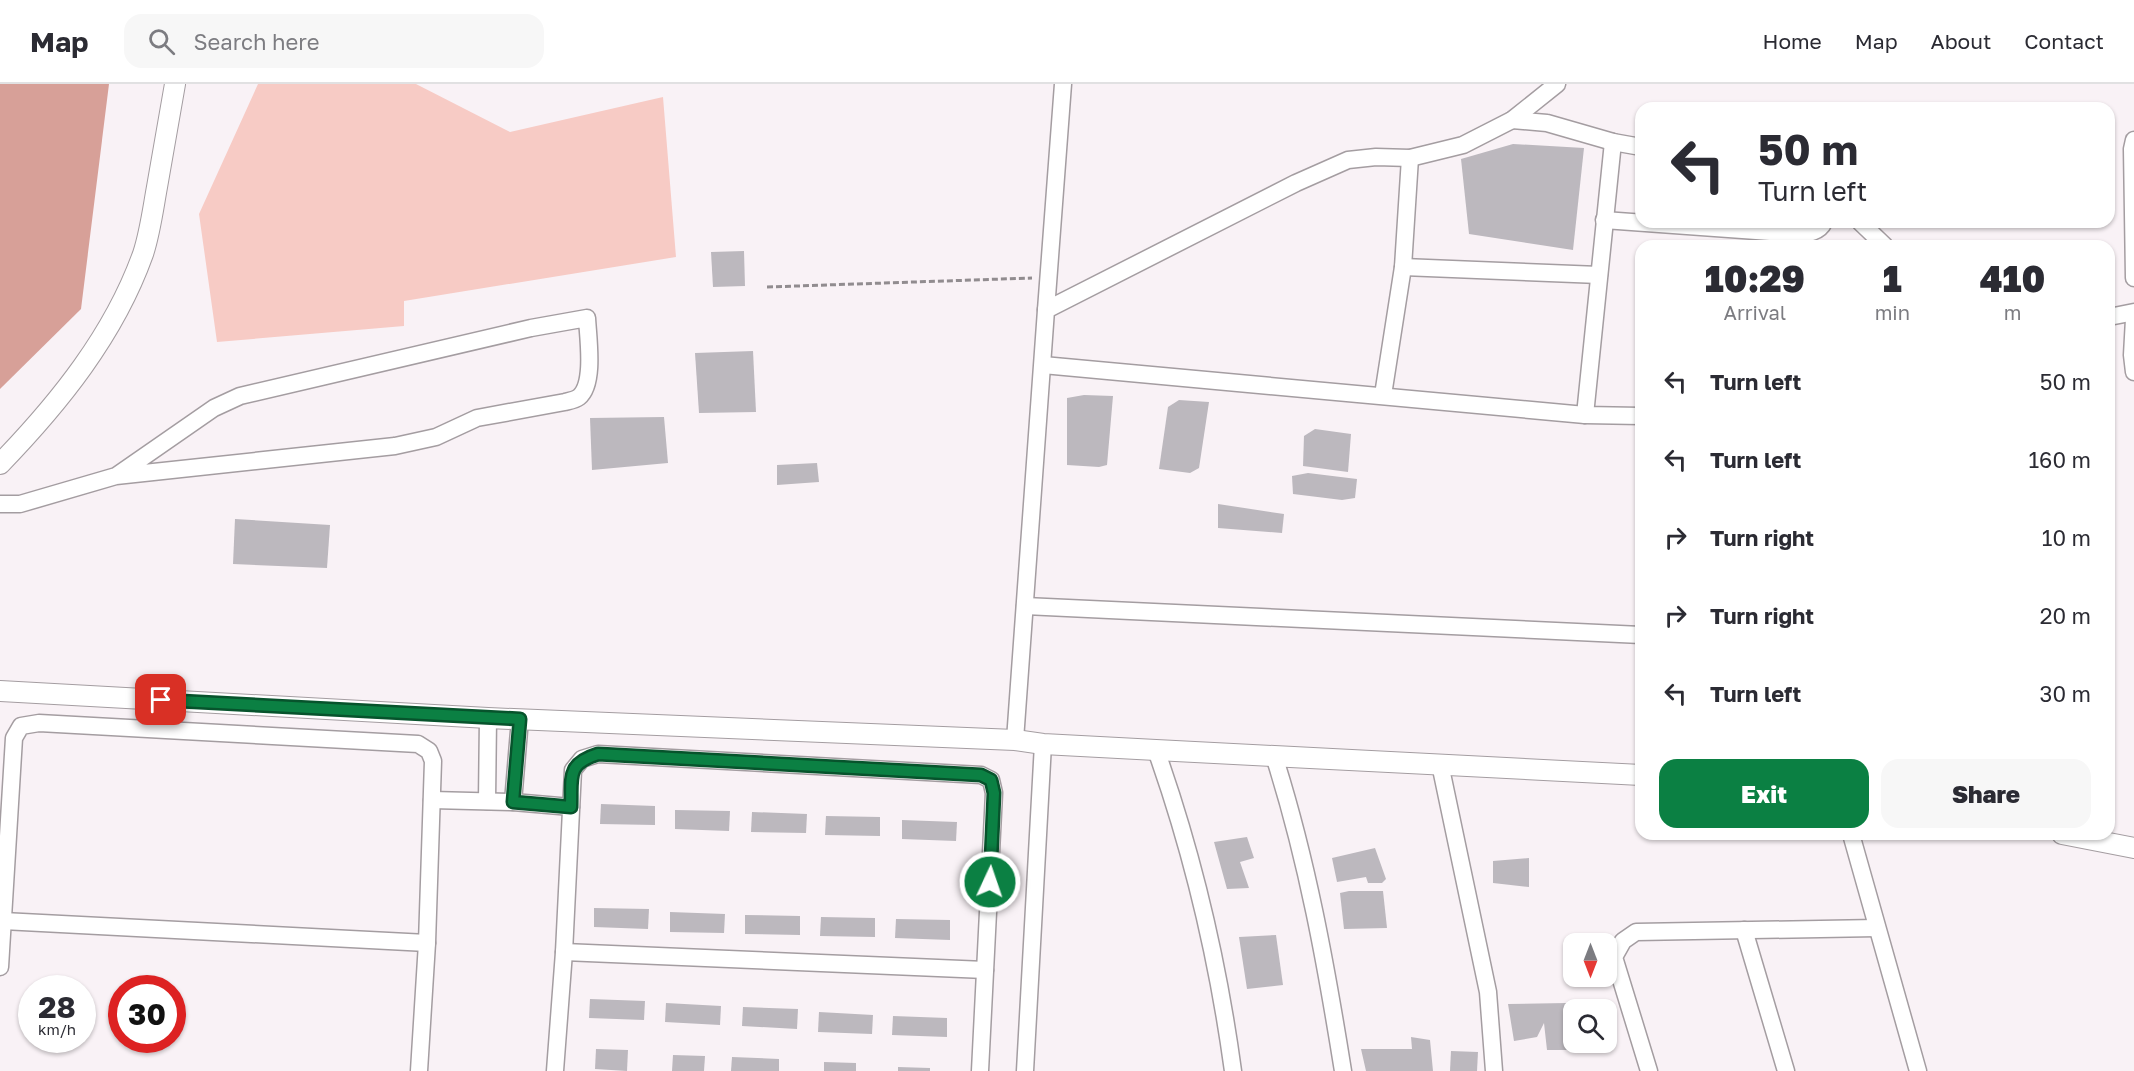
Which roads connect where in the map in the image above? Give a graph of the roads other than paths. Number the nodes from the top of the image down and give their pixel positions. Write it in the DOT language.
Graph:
graph roads {
  1 [pos="175,84"];
  2 [pos="1063,84"];
  3 [pos="1557,84"];
  4 [pos="1512,120"];
  5 [pos="2134,141"];
  6 [pos="1613,142"];
  7 [pos="1635,146"];
  8 [pos="1410,158"];
  9 [pos="1604,220"];
  10 [pos="1635,222"];
  11 [pos="1714,228"];
  12 [pos="1820,228"];
  13 [pos="1866,228"];
  14 [pos="1879,240"];
  15 [pos="1403,267"];
  16 [pos="1599,274"];
  17 [pos="2134,278"];
  18 [pos="1046,310"];
  19 [pos="2134,312"];
  20 [pos="2115,315"];
  21 [pos="2134,319"];
  22 [pos="1043,365"];
  23 [pos="2134,372"];
  24 [pos="1383,395"];
  25 [pos="1585,415"];
  26 [pos="1635,416"];
  27 [pos="0,464"];
  28 [pos="116,476"];
  29 [pos="0,504"];
  30 [pos="1025,606"];
  31 [pos="1635,635"];
  32 [pos="0,691"];
  33 [pos="488,718"];
  34 [pos="520,719"];
  35 [pos="1015,740"];
  36 [pos="1043,744"];
  37 [pos="1156,750"];
  38 [pos="1274,756"];
  39 [pos="1440,764"];
  40 [pos="1635,775"];
  41 [pos="432,800"];
  42 [pos="487,801"];
  43 [pos="513,802"];
  44 [pos="571,807"];
  45 [pos="1853,840"];
  46 [pos="2093,840"];
  47 [pos="2134,848"];
  48 [pos="3,921"];
  49 [pos="1877,928"];
  50 [pos="1744,930"];
  51 [pos="427,943"];
  52 [pos="564,952"];
  53 [pos="0,967"];
  54 [pos="985,970"];
  55 [pos="418,1071"];
  56 [pos="555,1071"];
  57 [pos="980,1071"];
  58 [pos="1025,1071"];
  59 [pos="1233,1071"];
  60 [pos="1343,1071"];
  61 [pos="1494,1071"];
  62 [pos="1649,1071"];
  63 [pos="1786,1071"];
  64 [pos="1918,1071"];
  1 -- 27 [label="street"];
  2 -- 18 [label="street"];
  3 -- 4 [label="street"];
  4 -- 6 [label="street"];
  4 -- 8 [label="street"];
  5 -- 17 [label="street"];
  6 -- 7 [label="street"];
  6 -- 9 [label="street"];
  8 -- 15 [label="street"];
  8 -- 18 [label="street"];
  9 -- 10 [label="street"];
  9 -- 16 [label="street"];
  11 -- 12 [label="street"];
  13 -- 14 [label="street"];
  15 -- 16 [label="street"];
  15 -- 24 [label="street"];
  16 -- 25 [label="street"];
  18 -- 22 [label="street"];
  19 -- 20 [label="street"];
  21 -- 23 [label="street"];
  22 -- 24 [label="street"];
  22 -- 30 [label="street"];
  24 -- 25 [label="street"];
  25 -- 26 [label="street"];
  28 -- 28 [label="street"];
  28 -- 29 [label="street"];
  30 -- 31 [label="street"];
  30 -- 35 [label="street"];
  32 -- 33 [label="street"];
  33 -- 34 [label="street"];
  33 -- 42 [label="street"];
  34 -- 35 [label="street"];
  34 -- 43 [label="street"];
  35 -- 36 [label="street"];
  36 -- 37 [label="street"];
  36 -- 58 [label="street"];
  37 -- 38 [label="street"];
  37 -- 59 [label="street"];
  38 -- 39 [label="street"];
  38 -- 60 [label="street"];
  39 -- 40 [label="street"];
  39 -- 61 [label="street"];
  41 -- 42 [label="street"];
  41 -- 48 [label="street"];
  41 -- 51 [label="street"];
  42 -- 43 [label="street"];
  43 -- 44 [label="street"];
  44 -- 52 [label="street"];
  44 -- 54 [label="street"];
  45 -- 49 [label="street"];
  46 -- 47 [label="street"];
  48 -- 51 [label="street"];
  48 -- 53 [label="street"];
  49 -- 50 [label="street"];
  49 -- 64 [label="street"];
  50 -- 62 [label="street"];
  50 -- 63 [label="street"];
  51 -- 55 [label="street"];
  52 -- 54 [label="street"];
  52 -- 56 [label="street"];
  54 -- 57 [label="street"];
}
